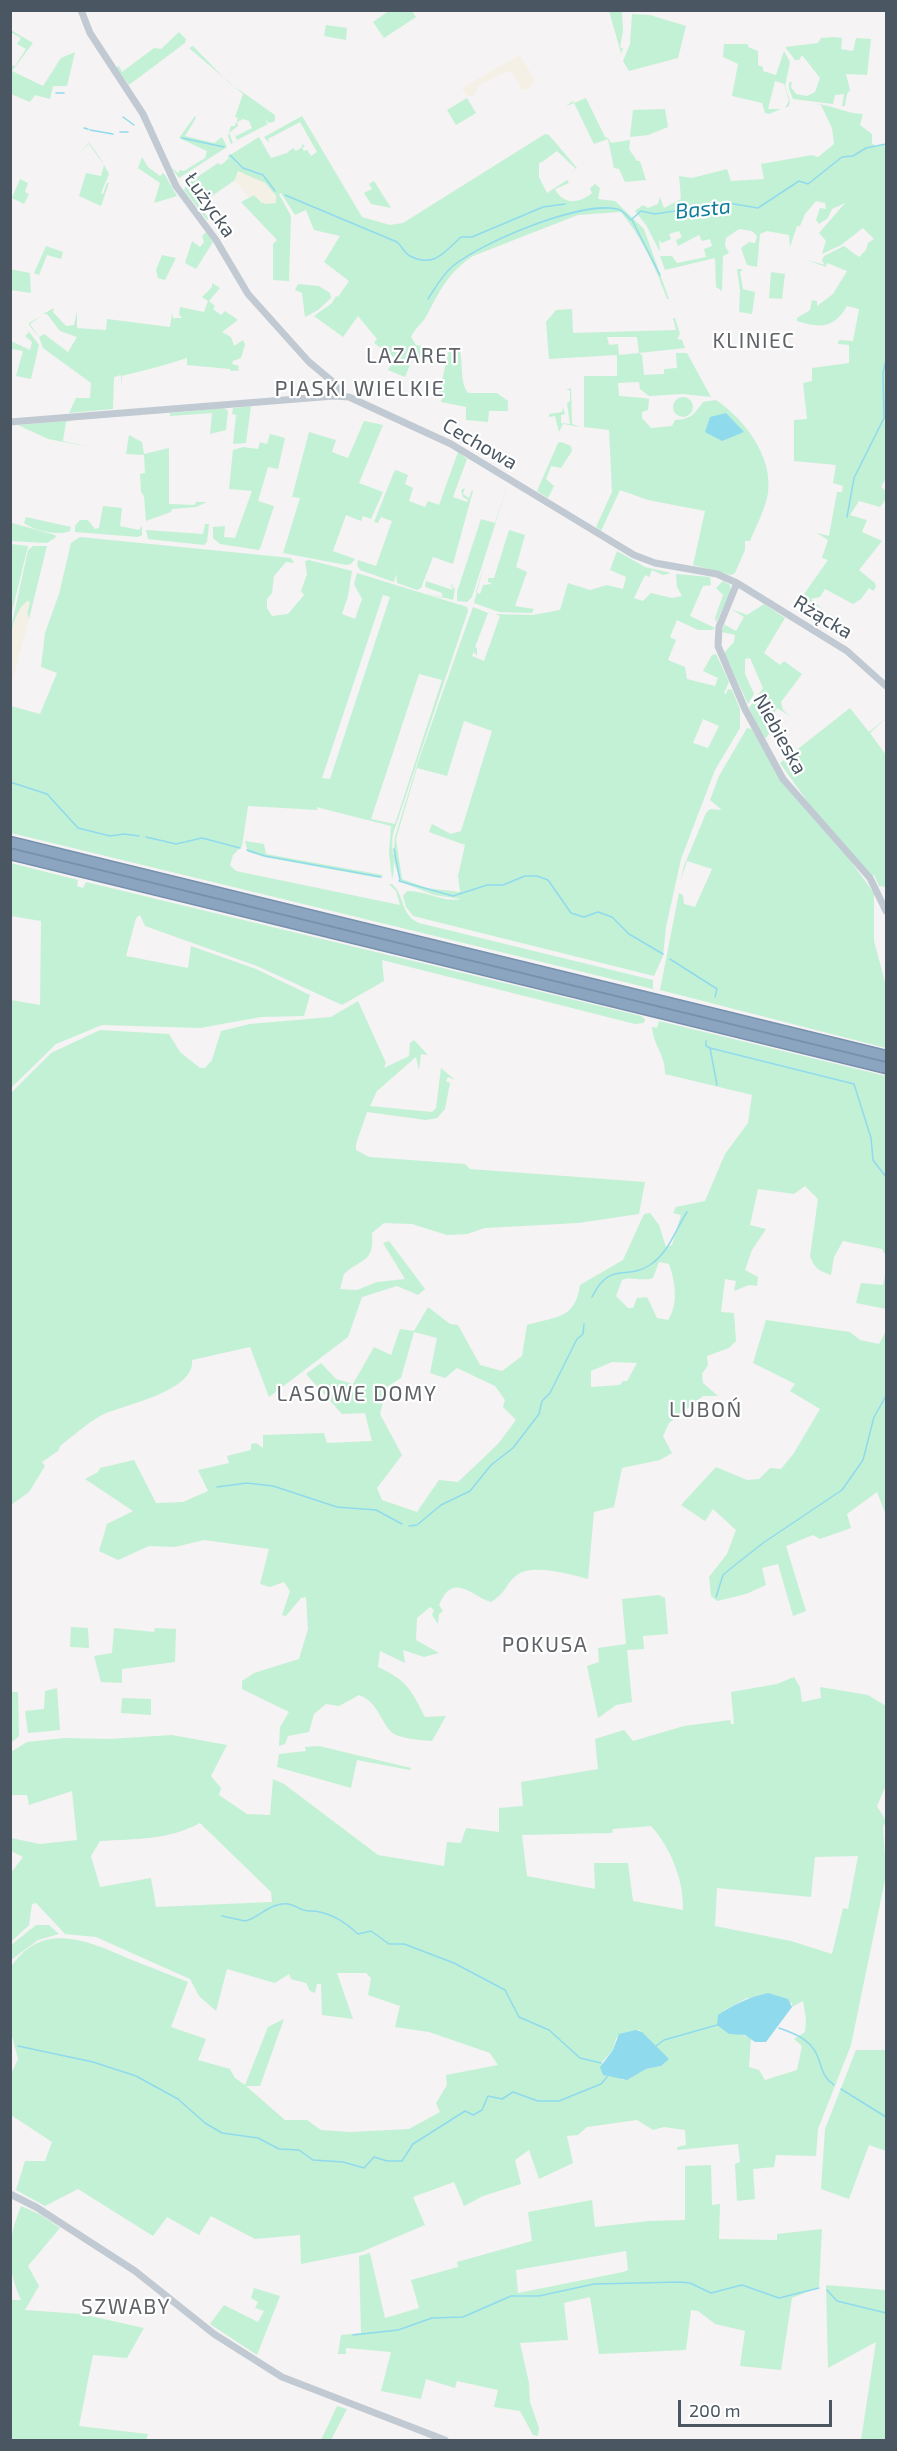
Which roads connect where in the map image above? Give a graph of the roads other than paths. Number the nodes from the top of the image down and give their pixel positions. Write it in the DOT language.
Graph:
graph roads {
  1 [pos="81,10"];
  2 [pos="343,396"];
  3 [pos="10,422"];
  4 [pos="737,583"];
  5 [pos="886,687"];
  6 [pos="10,842"];
  7 [pos="10,854"];
  8 [pos="886,912"];
  9 [pos="886,1056"];
  10 [pos="886,1068"];
  11 [pos="10,2194"];
  12 [pos="445,2440"];
  1 -- 2 [label="street, Łużycka"];
  2 -- 3 [label="street, Cechowa"];
  2 -- 4 [label="street, Cechowa"];
  4 -- 5 [label="street, Rżącka"];
  4 -- 8 [label="street, Niebieska"];
  6 -- 9 [label="highway"];
  7 -- 10 [label="highway"];
  11 -- 12 [label="street"];
}
